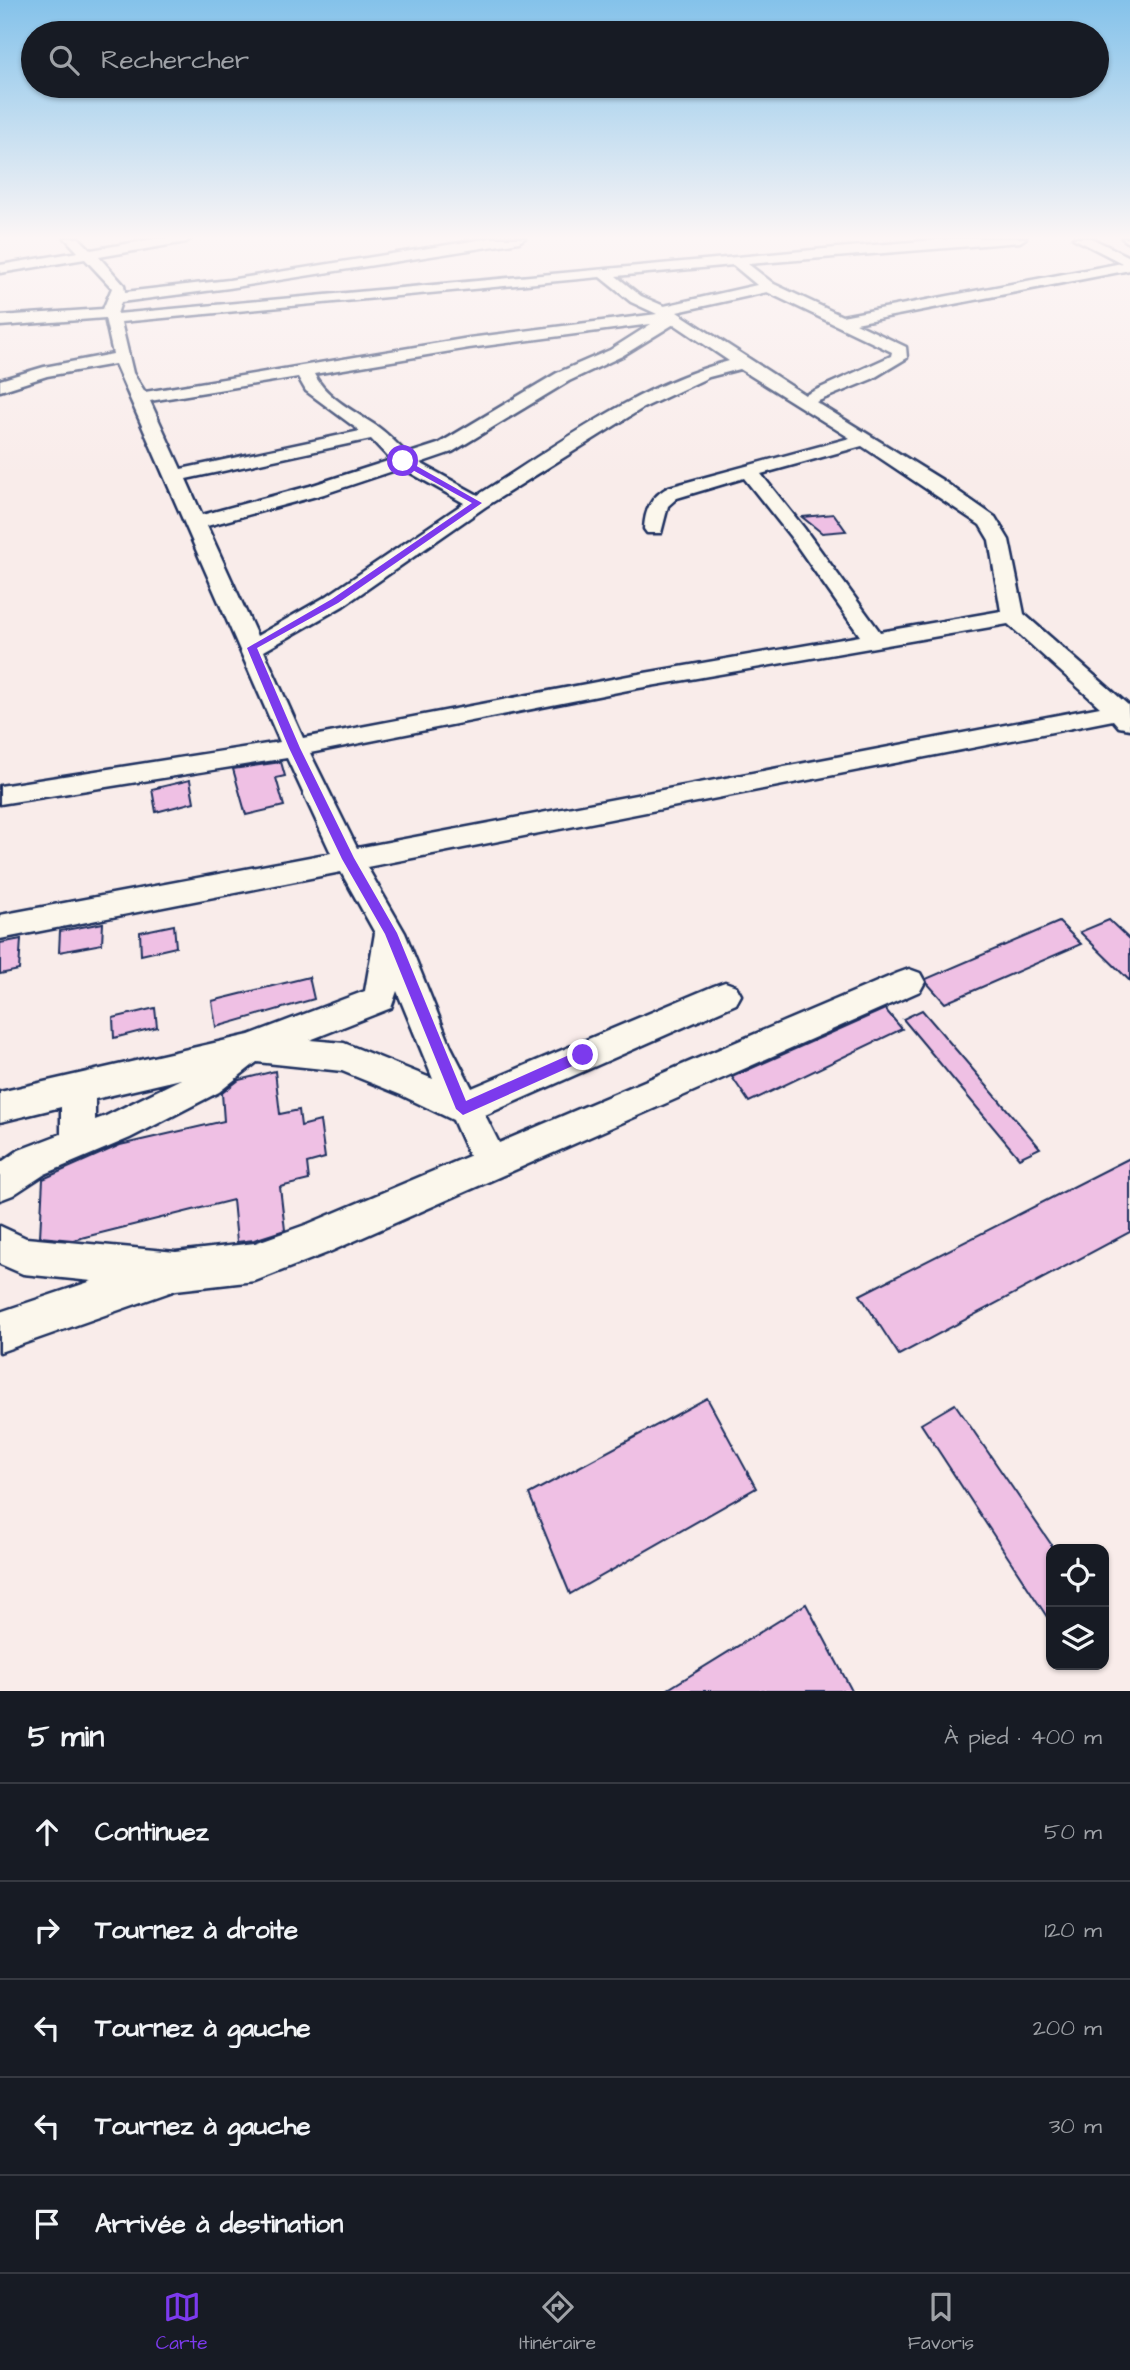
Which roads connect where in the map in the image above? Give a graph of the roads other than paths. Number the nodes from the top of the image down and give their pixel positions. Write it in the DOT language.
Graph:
graph roads {
  1 [pos="42,317"];
  2 [pos="113,317"];
  3 [pos="649,317"];
  4 [pos="664,317"];
  5 [pos="673,317"];
  6 [pos="833,317"];
  7 [pos="863,317"];
  8 [pos="0,321"];
  9 [pos="842,321"];
  10 [pos="120,358"];
  11 [pos="741,363"];
  12 [pos="303,369"];
  13 [pos="0,386"];
  14 [pos="140,398"];
  15 [pos="802,402"];
  16 [pos="375,433"];
  17 [pos="864,440"];
  18 [pos="403,461"];
  19 [pos="749,472"];
  20 [pos="175,476"];
  21 [pos="478,503"];
  22 [pos="194,523"];
  23 [pos="654,530"];
  24 [pos="1013,616"];
  25 [pos="875,641"];
  26 [pos="252,648"];
  27 [pos="1124,717"];
  28 [pos="295,748"];
  29 [pos="0,795"];
  30 [pos="348,859"];
  31 [pos="0,927"];
  32 [pos="390,933"];
  33 [pos="909,982"];
  34 [pos="724,995"];
  35 [pos="251,1048"];
  36 [pos="78,1088"];
  37 [pos="0,1107"];
  38 [pos="463,1109"];
  39 [pos="78,1143"];
  40 [pos="490,1162"];
  41 [pos="0,1183"];
  42 [pos="0,1244"];
  43 [pos="176,1271"];
  44 [pos="0,1332"];
  1 -- 8 [label="street"];
  2 -- 10 [label="street"];
  3 -- 12 [label="street"];
  4 -- 18 [label="street"];
  5 -- 11 [label="street"];
  6 -- 9 [label="street"];
  7 -- 9 [label="street"];
  9 -- 15 [label="street"];
  10 -- 13 [label="street"];
  10 -- 14 [label="street"];
  11 -- 15 [label="street"];
  11 -- 21 [label="street"];
  12 -- 14 [label="street"];
  12 -- 16 [label="street"];
  14 -- 20 [label="street"];
  15 -- 17 [label="street"];
  16 -- 18 [label="street"];
  16 -- 20 [label="street"];
  17 -- 19 [label="street"];
  17 -- 24 [label="street"];
  18 -- 21 [label="street"];
  18 -- 22 [label="street"];
  19 -- 23 [label="street"];
  19 -- 25 [label="street"];
  20 -- 22 [label="street"];
  21 -- 26 [label="street"];
  22 -- 26 [label="street"];
  24 -- 25 [label="street"];
  24 -- 27 [label="street"];
  25 -- 28 [label="street"];
  26 -- 28 [label="street"];
  27 -- 30 [label="street"];
  28 -- 29 [label="street"];
  28 -- 30 [label="street"];
  30 -- 31 [label="street"];
  30 -- 32 [label="street"];
  32 -- 35 [label="street"];
  32 -- 38 [label="street"];
  33 -- 40 [label="street"];
  34 -- 38 [label="street"];
  35 -- 36 [label="street"];
  35 -- 38 [label="street"];
  35 -- 39 [label="street"];
  36 -- 37 [label="street"];
  36 -- 39 [label="street"];
  38 -- 40 [label="street"];
  39 -- 41 [label="street"];
  40 -- 43 [label="street"];
  42 -- 43 [label="street"];
  43 -- 44 [label="street"];
}
